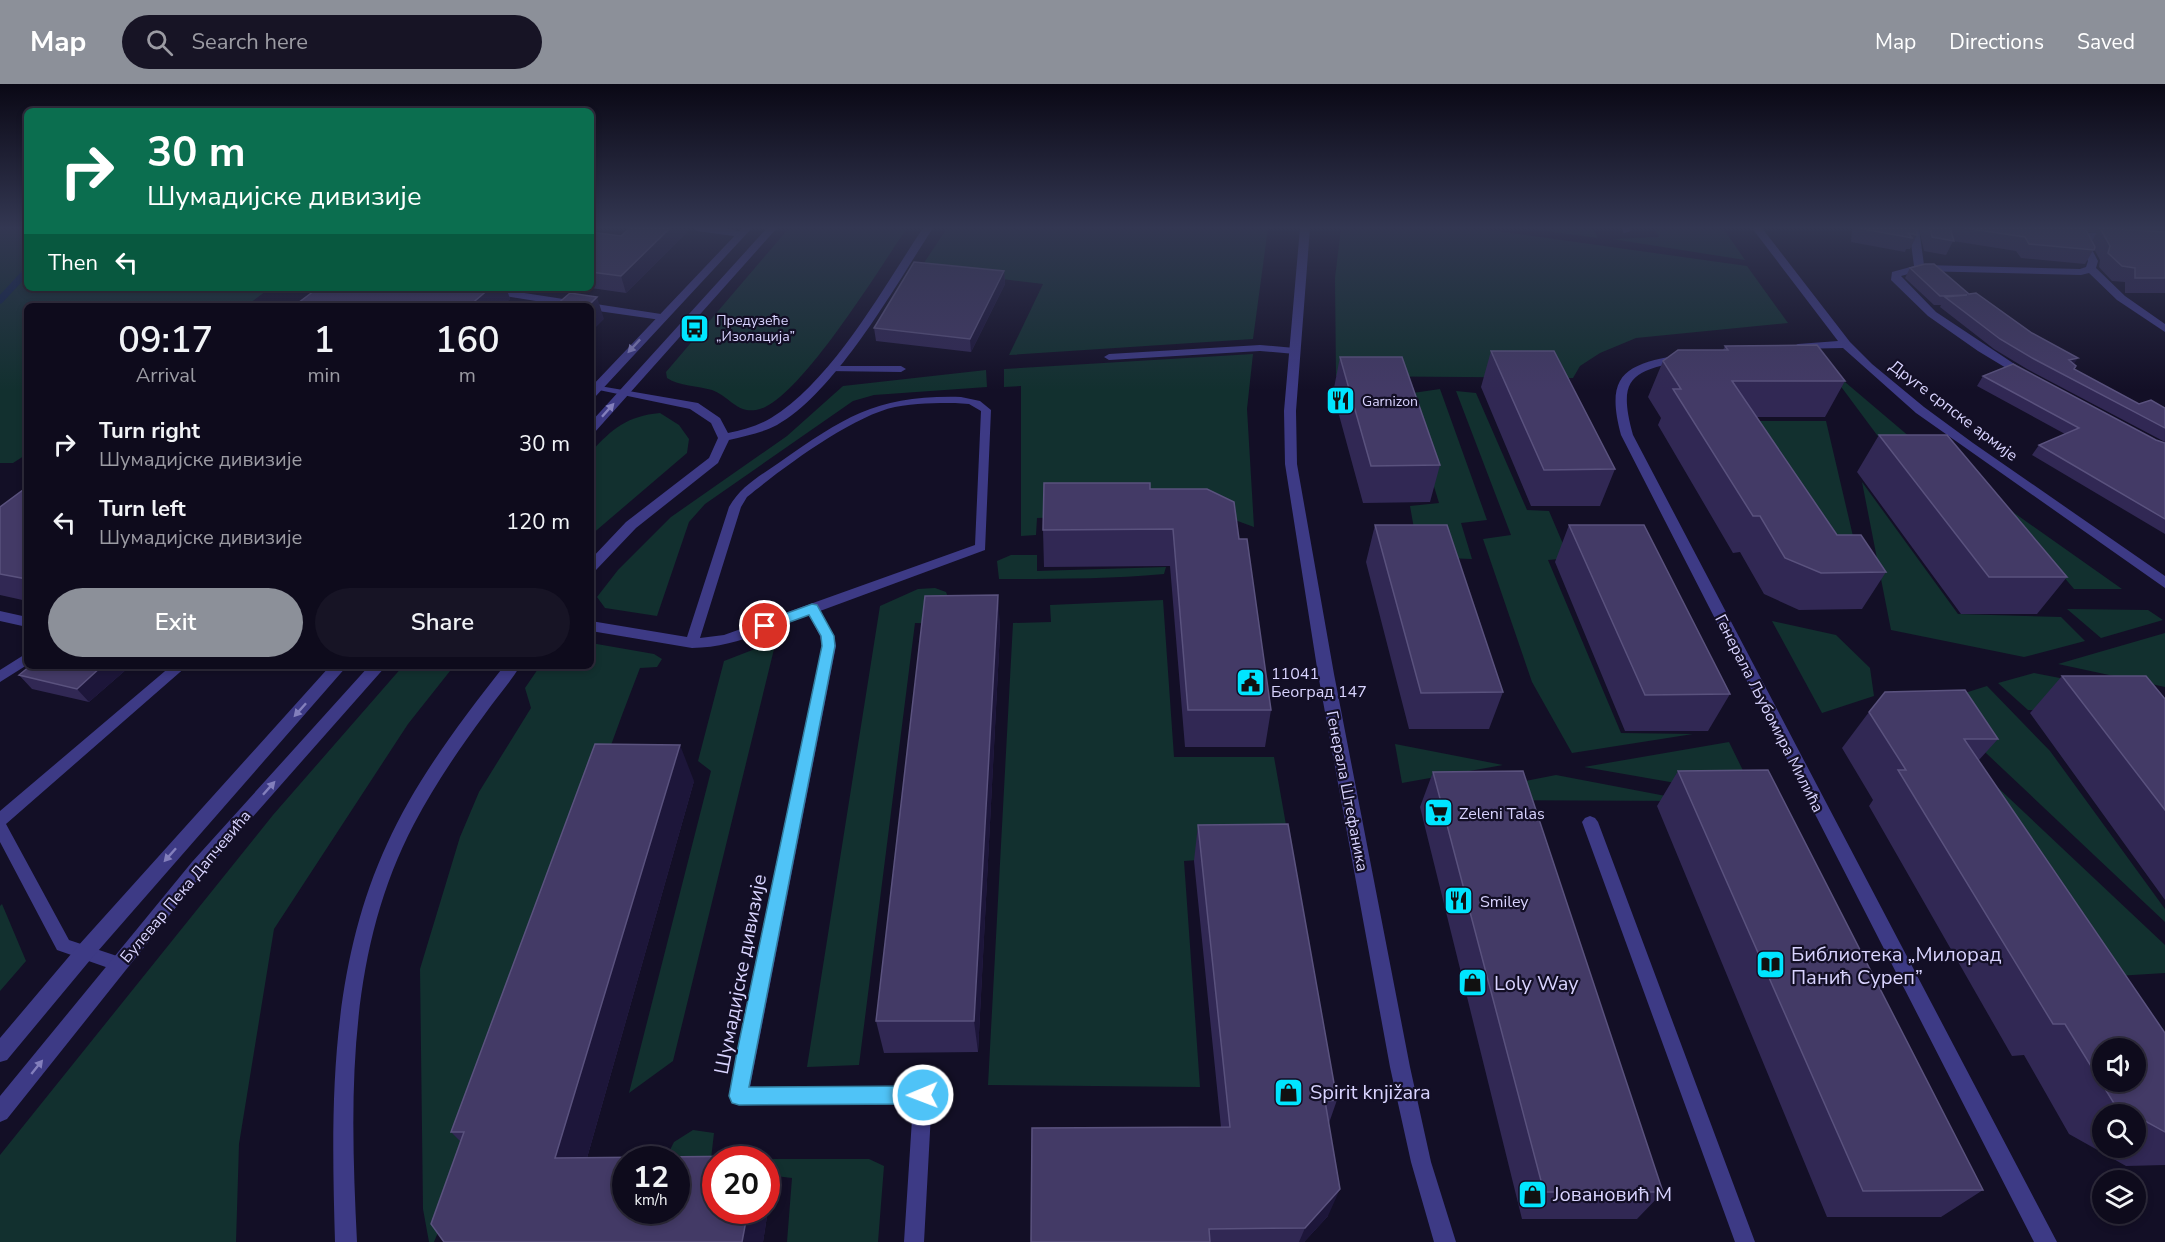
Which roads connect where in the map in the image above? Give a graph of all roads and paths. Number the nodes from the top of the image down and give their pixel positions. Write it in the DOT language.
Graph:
graph roads {
  1 [pos="695,282"];
  2 [pos="723,282"];
  3 [pos="891,282"];
  4 [pos="1301,282"];
  5 [pos="1798,282"];
  6 [pos="1899,282"];
  7 [pos="2104,282"];
  8 [pos="492,291"];
  9 [pos="566,303"];
  10 [pos="594,307"];
  11 [pos="662,317"];
  12 [pos="2165,328"];
  13 [pos="1846,344"];
  14 [pos="1778,349"];
  15 [pos="1295,351"];
  16 [pos="1699,355"];
  17 [pos="1109,357"];
  18 [pos="831,369"];
  19 [pos="901,369"];
  20 [pos="2035,381"];
  21 [pos="594,391"];
  22 [pos="625,391"];
  23 [pos="594,426"];
  24 [pos="724,438"];
  25 [pos="594,564"];
  26 [pos="2165,583"];
  27 [pos="812,609"];
  28 [pos="0,616"];
  29 [pos="24,621"];
  30 [pos="594,627"];
  31 [pos="692,643"];
  32 [pos="24,660"];
  33 [pos="176,669"];
  34 [pos="336,669"];
  35 [pos="375,669"];
  36 [pos="510,669"];
  37 [pos="0,677"];
  38 [pos="0,820"];
  39 [pos="1590,822"];
  40 [pos="0,827"];
  41 [pos="84,953"];
  42 [pos="120,964"];
  43 [pos="0,1053"];
  44 [pos="0,1112"];
  45 [pos="346,1242"];
  46 [pos="915,1242"];
  47 [pos="1445,1242"];
  48 [pos="1745,1242"];
  49 [pos="2046,1242"];
  1 -- 11 [label="street"];
  2 -- 22 [label="street"];
  3 -- 18 [label="street"];
  4 -- 15 [label="street, Генерала Штефаника"];
  5 -- 13 [label="street, Друге српске армије"];
  6 -- 20 [label="street"];
  7 -- 12 [label="street"];
  8 -- 9 [label="lane"];
  10 -- 11 [label="lane"];
  11 -- 21 [label="street, one-way"];
  13 -- 14 [label="street"];
  13 -- 26 [label="street, Друге српске армије"];
  15 -- 17 [label="lane"];
  15 -- 47 [label="street, Генерала Штефаника"];
  16 -- 49 [label="street, Генерала Љубомира Милића"];
  18 -- 19 [label="lane"];
  18 -- 24 [label="street"];
  21 -- 22 [label="street"];
  23 -- 22 [label="street, one-way"];
  22 -- 24 [label="street"];
  24 -- 25 [label="street"];
  27 -- 31 [label="lane"];
  27 -- 31 [label="lane"];
  27 -- 46 [label="lane, Шумадијске дивизије"];
  28 -- 29 [label="lane"];
  30 -- 31 [label="lane"];
  32 -- 37 [label="lane"];
  33 -- 38 [label="lane"];
  34 -- 41 [label="street, Булевар Пека Дапчевића, one-way"];
  42 -- 35 [label="street, Булевар Пека Дапчевића, one-way"];
  36 -- 45 [label="street"];
  39 -- 48 [label="lane"];
  40 -- 41 [label="lane"];
  41 -- 42 [label="lane"];
  41 -- 43 [label="street, Булевар Пека Дапчевића"];
  44 -- 42 [label="street, Булевар Пека Дапчевића, one-way"];
}
